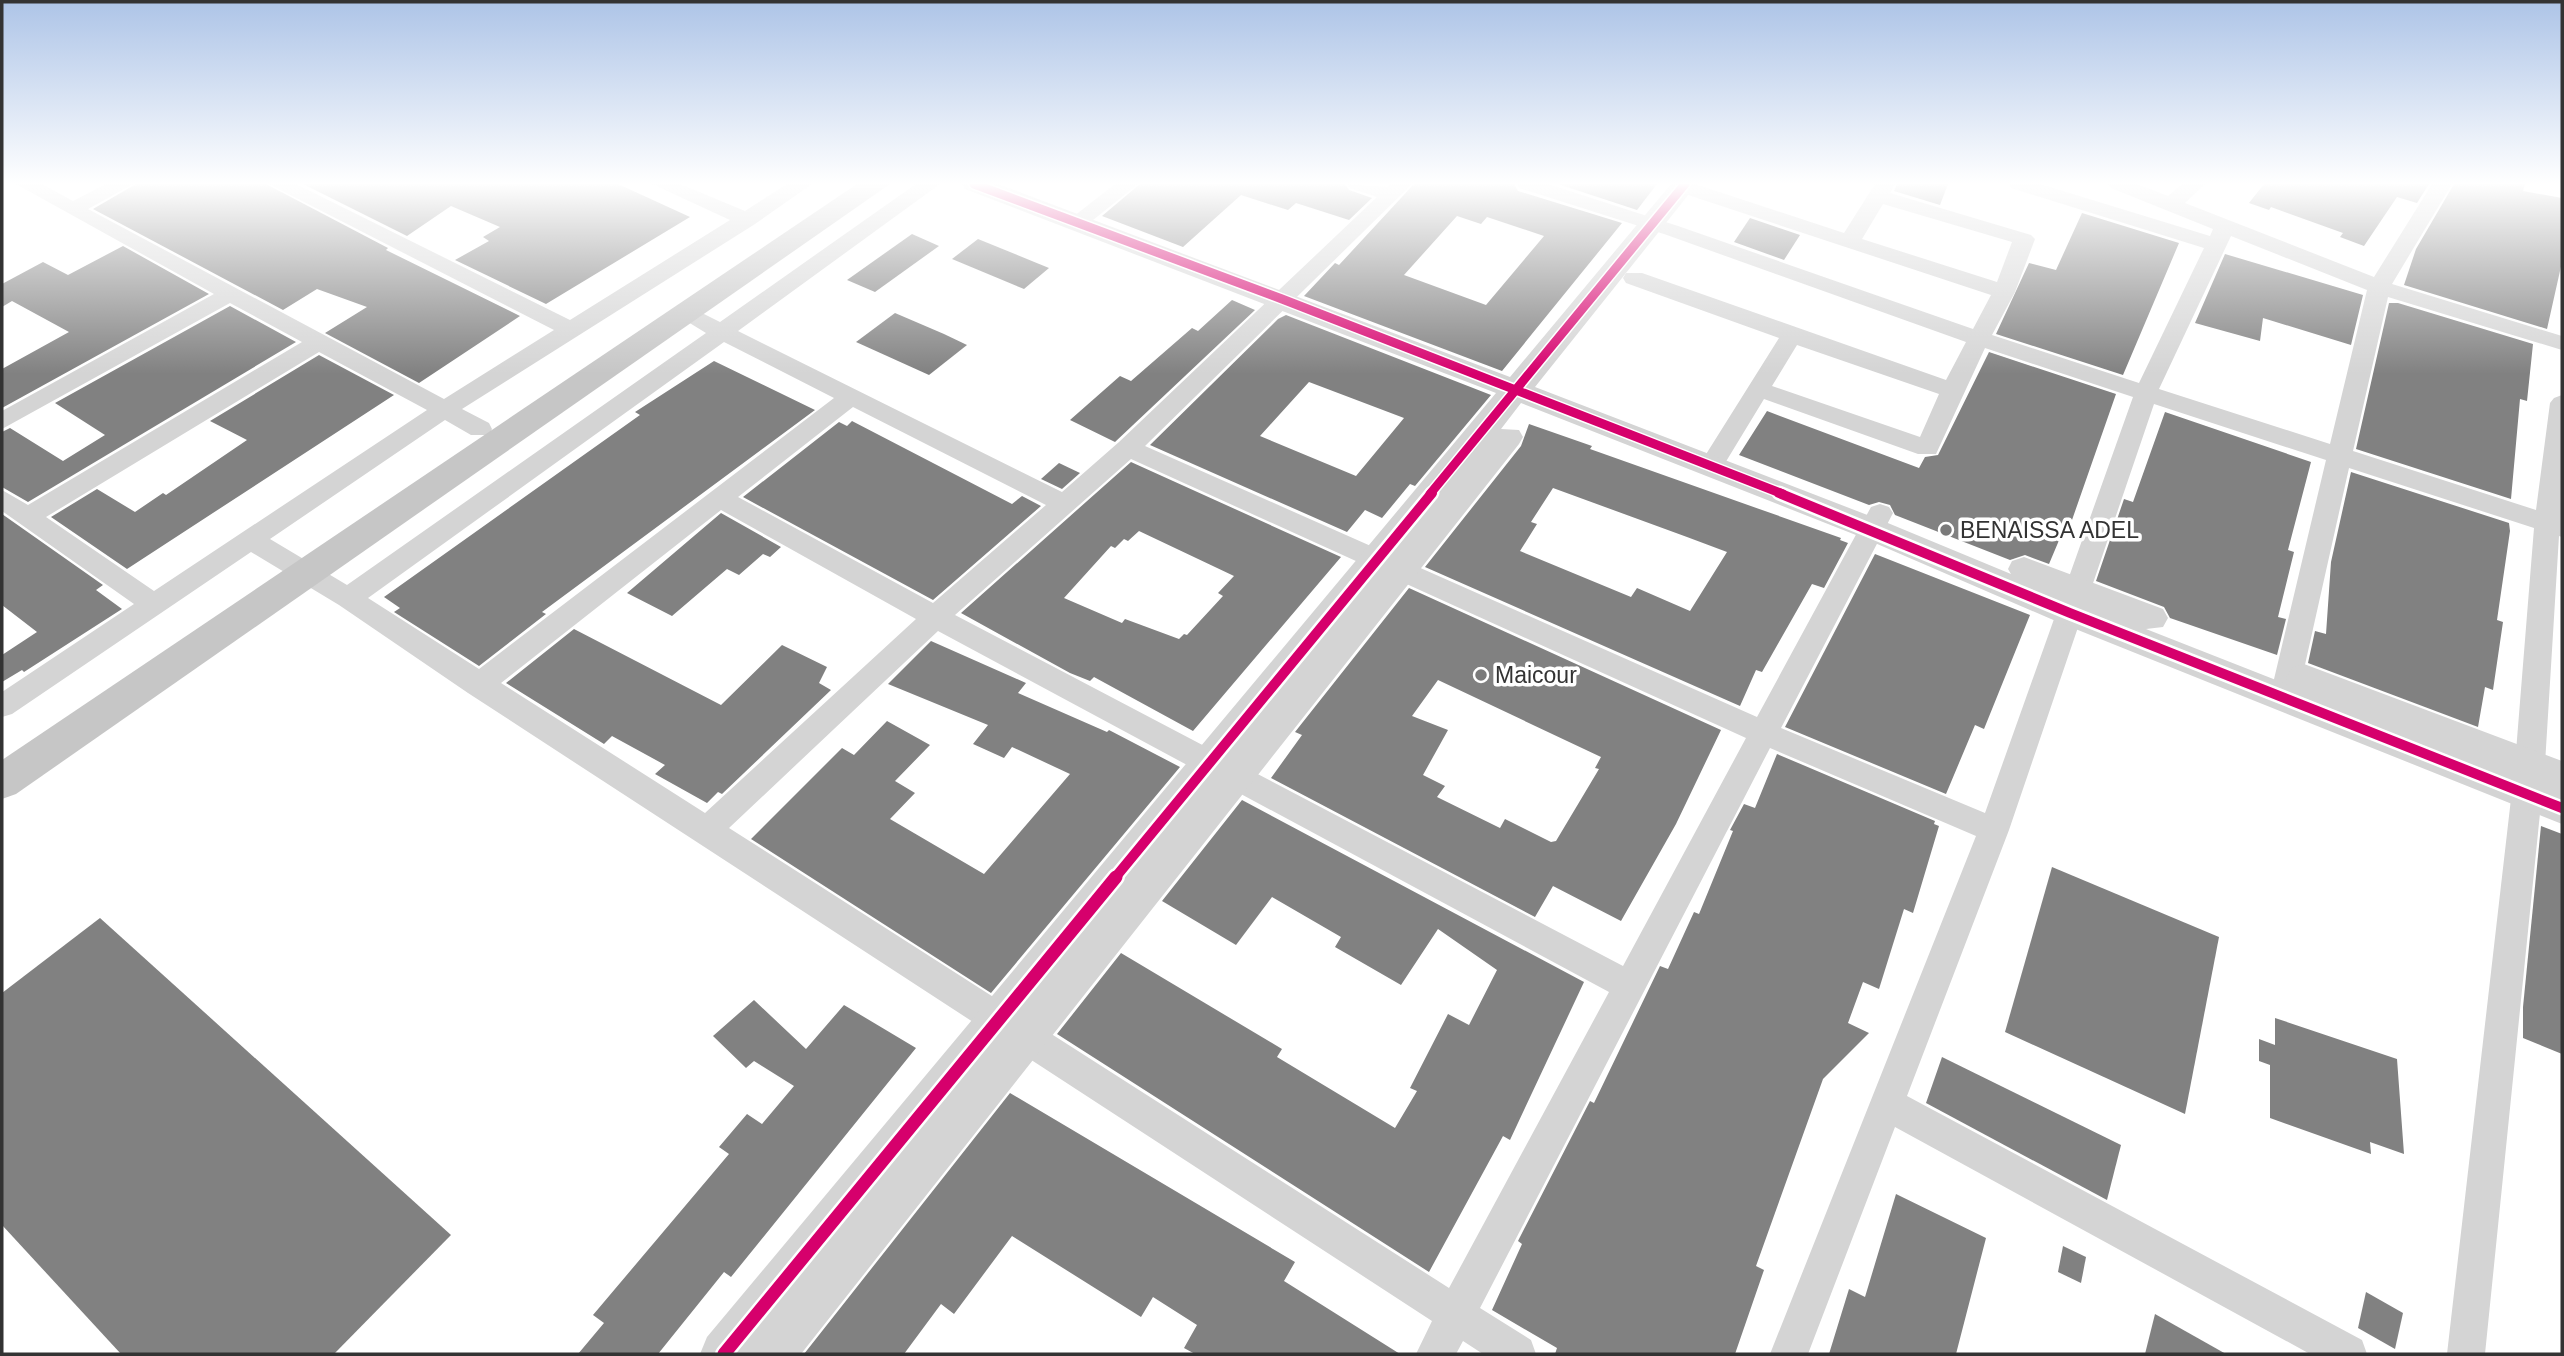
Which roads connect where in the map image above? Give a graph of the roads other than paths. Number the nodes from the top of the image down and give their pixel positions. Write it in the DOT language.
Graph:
graph roads {
  1 [pos="144,247"];
  2 [pos="406,247"];
  3 [pos="704,247"];
  4 [pos="755,247"];
  5 [pos="782,247"];
  6 [pos="841,247"];
  7 [pos="1159,247"];
  8 [pos="1337,247"];
  9 [pos="1646,247"];
  10 [pos="1651,247"];
  11 [pos="1716,247"];
  12 [pos="1865,247"];
  13 [pos="2021,247"];
  14 [pos="2214,247"];
  15 [pos="2258,247"];
  16 [pos="2403,247"];
  17 [pos="776,251"];
  18 [pos="812,268"];
  19 [pos="1634,278"];
  20 [pos="2379,287"];
  21 [pos="2004,292"];
  22 [pos="231,294"];
  23 [pos="1287,295"];
  24 [pos="686,314"];
  25 [pos="572,330"];
  26 [pos="722,331"];
  27 [pos="1792,335"];
  28 [pos="1980,339"];
  29 [pos="320,341"];
  30 [pos="2562,343"];
  31 [pos="1533,388"];
  32 [pos="1758,389"];
  33 [pos="1952,390"];
  34 [pos="2146,392"];
  35 [pos="853,395"];
  36 [pos="2562,403"];
  37 [pos="447,408"];
  38 [pos="2,421"];
  39 [pos="495,431"];
  40 [pos="1128,448"];
  41 [pos="551,453"];
  42 [pos="2340,456"];
  43 [pos="1715,460"];
  44 [pos="720,498"];
  45 [pos="2,499"];
  46 [pos="1065,504"];
  47 [pos="27,517"];
  48 [pos="1876,521"];
  49 [pos="2555,526"];
  50 [pos="251,540"];
  51 [pos="1389,565"];
  52 [pos="295,566"];
  53 [pos="348,598"];
  54 [pos="2073,601"];
  55 [pos="153,604"];
  56 [pos="935,617"];
  57 [pos="2286,684"];
  58 [pos="478,685"];
  59 [pos="2,706"];
  60 [pos="1764,733"];
  61 [pos="2,754"];
  62 [pos="1222,769"];
  63 [pos="2562,777"];
  64 [pos="2527,779"];
  65 [pos="2,782"];
  66 [pos="2562,808"];
  67 [pos="1994,830"];
  68 [pos="706,831"];
  69 [pos="1628,985"];
  70 [pos="1012,1029"];
  71 [pos="1887,1104"];
  72 [pos="1456,1314"];
  73 [pos="724,1354"];
  74 [pos="771,1354"];
  75 [pos="1435,1354"];
  76 [pos="1517,1354"];
  77 [pos="1789,1354"];
  78 [pos="2348,1354"];
  79 [pos="2466,1354"];
  1 -- 22 [label="street"];
  2 -- 25 [label="street"];
  3 -- 25 [label="street"];
  4 -- 39 [label="highway"];
  5 -- 17 [label="highway"];
  6 -- 18 [label="street"];
  7 -- 23 [label="street"];
  8 -- 23 [label="street"];
  9 -- 31 [label="street"];
  10 -- 19 [label="street"];
  11 -- 28 [label="street"];
  12 -- 21 [label="street"];
  13 -- 21 [label="street"];
  14 -- 34 [label="street"];
  15 -- 20 [label="street"];
  16 -- 20 [label="street"];
  17 -- 18 [label="street"];
  17 -- 24 [label="highway"];
  18 -- 26 [label="street"];
  19 -- 27 [label="street"];
  19 -- 31 [label="street"];
  20 -- 30 [label="street"];
  20 -- 42 [label="street"];
  21 -- 28 [label="street"];
  22 -- 29 [label="street"];
  22 -- 38 [label="street"];
  23 -- 31 [label="street"];
  23 -- 40 [label="street"];
  24 -- 26 [label="street"];
  24 -- 39 [label="highway"];
  25 -- 37 [label="street"];
  26 -- 35 [label="street"];
  26 -- 41 [label="street"];
  27 -- 32 [label="street"];
  27 -- 33 [label="street"];
  28 -- 33 [label="street"];
  28 -- 34 [label="street"];
  29 -- 37 [label="street"];
  29 -- 47 [label="street"];
  31 -- 43 [label="street"];
  31 -- 51 [label="street"];
  32 -- 33 [label="street"];
  32 -- 43 [label="street"];
  34 -- 42 [label="street"];
  34 -- 54 [label="street"];
  35 -- 44 [label="street"];
  35 -- 46 [label="street"];
  36 -- 49 [label="street"];
  37 -- 39 [label="street"];
  37 -- 50 [label="street"];
  39 -- 41 [label="street"];
  39 -- 52 [label="highway"];
  40 -- 46 [label="street"];
  40 -- 51 [label="street"];
  41 -- 53 [label="street"];
  42 -- 49 [label="street"];
  42 -- 57 [label="street"];
  43 -- 48 [label="street"];
  44 -- 56 [label="street"];
  44 -- 58 [label="street"];
  45 -- 47 [label="street"];
  46 -- 56 [label="street"];
  47 -- 55 [label="street"];
  48 -- 54 [label="street"];
  48 -- 60 [label="street"];
  49 -- 64 [label="street"];
  50 -- 52 [label="street"];
  50 -- 55 [label="street"];
  51 -- 60 [label="street"];
  51 -- 62 [label="street"];
  52 -- 53 [label="street"];
  52 -- 61 [label="highway"];
  52 -- 65 [label="highway"];
  53 -- 58 [label="street"];
  54 -- 57 [label="street"];
  54 -- 67 [label="street"];
  55 -- 59 [label="street"];
  56 -- 62 [label="street"];
  56 -- 68 [label="street"];
  57 -- 64 [label="street"];
  58 -- 68 [label="street"];
  60 -- 67 [label="street"];
  60 -- 69 [label="street"];
  62 -- 69 [label="street"];
  62 -- 70 [label="street"];
  63 -- 64 [label="street"];
  64 -- 66 [label="street"];
  64 -- 79 [label="street"];
  67 -- 71 [label="street"];
  68 -- 70 [label="street"];
  69 -- 72 [label="street"];
  70 -- 72 [label="street"];
  70 -- 73 [label="street"];
  70 -- 74 [label="street"];
  71 -- 77 [label="street"];
  71 -- 78 [label="street"];
  72 -- 75 [label="street"];
  72 -- 76 [label="street"];
}
